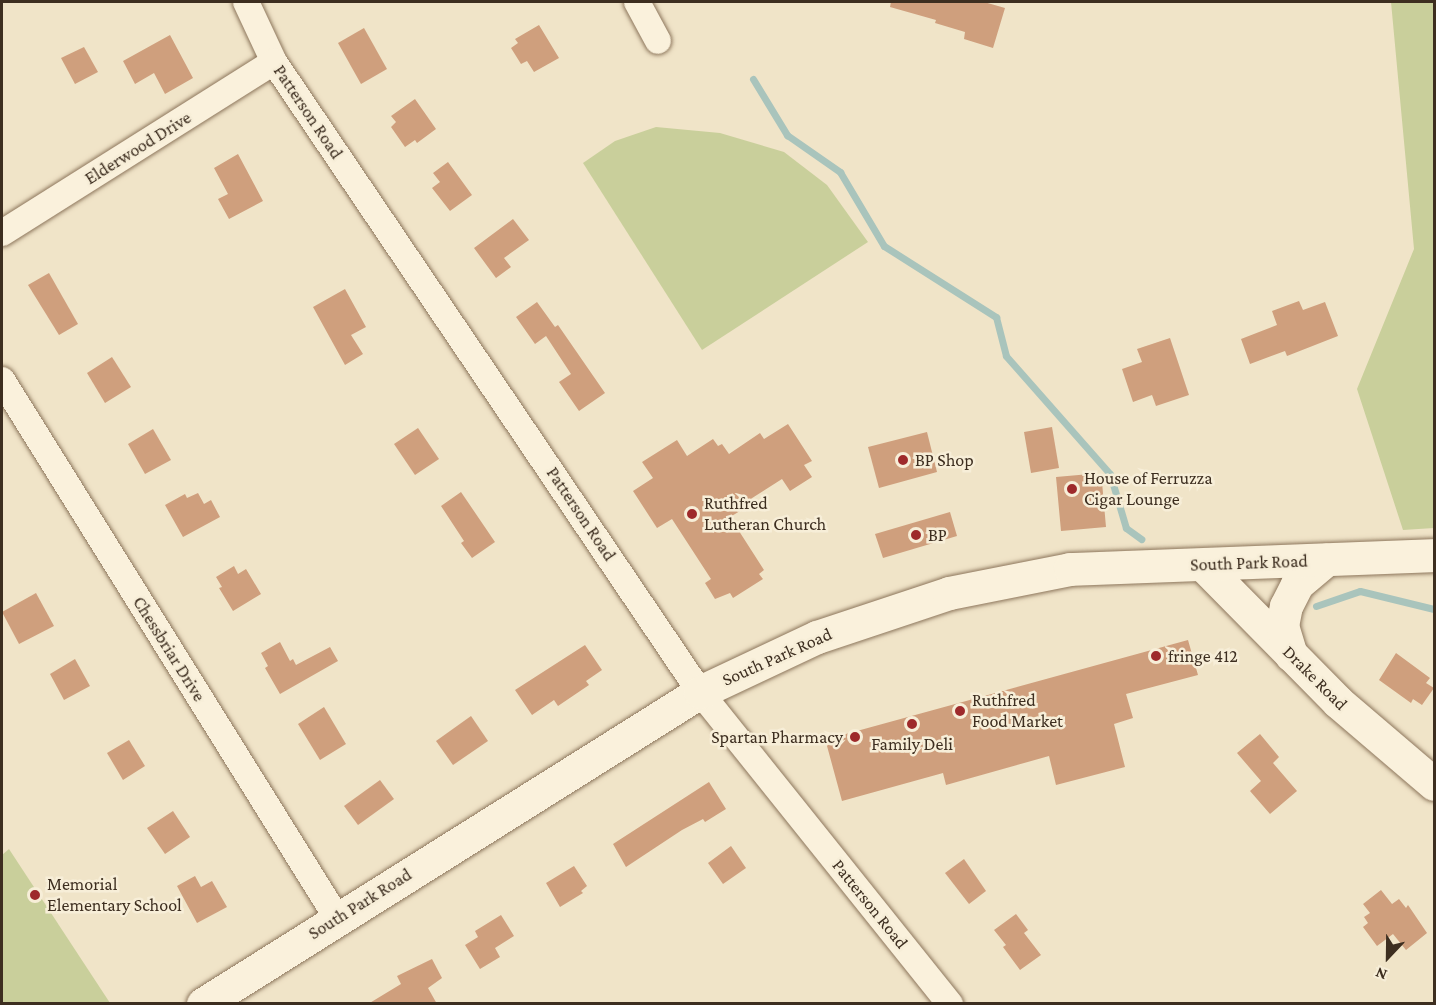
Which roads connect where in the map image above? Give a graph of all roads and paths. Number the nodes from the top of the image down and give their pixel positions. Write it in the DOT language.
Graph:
graph roads {
  1 [pos="246,2"];
  2 [pos="637,2"];
  3 [pos="658,41"];
  4 [pos="274,62"];
  5 [pos="2,233"];
  6 [pos="2,380"];
  7 [pos="1434,555"];
  8 [pos="1326,560"];
  9 [pos="1203,565"];
  10 [pos="1291,655"];
  11 [pos="700,692"];
  12 [pos="1434,784"];
  13 [pos="337,918"];
  14 [pos="203,1004"];
  15 [pos="950,1004"];
  1 -- 4 [label="street, Patterson Road"];
  2 -- 3 [label="street"];
  4 -- 5 [label="street, Elderwood Drive"];
  4 -- 11 [label="street, Patterson Road"];
  6 -- 13 [label="street, Chessbriar Drive"];
  7 -- 8 [label="main road, South Park Road"];
  8 -- 9 [label="main road, South Park Road"];
  8 -- 10 [label="main road"];
  9 -- 10 [label="main road, Drake Road"];
  9 -- 11 [label="main road, South Park Road"];
  10 -- 12 [label="main road, Drake Road"];
  11 -- 13 [label="main road, South Park Road"];
  11 -- 15 [label="street, Patterson Road"];
  13 -- 14 [label="main road, South Park Road"];
}
